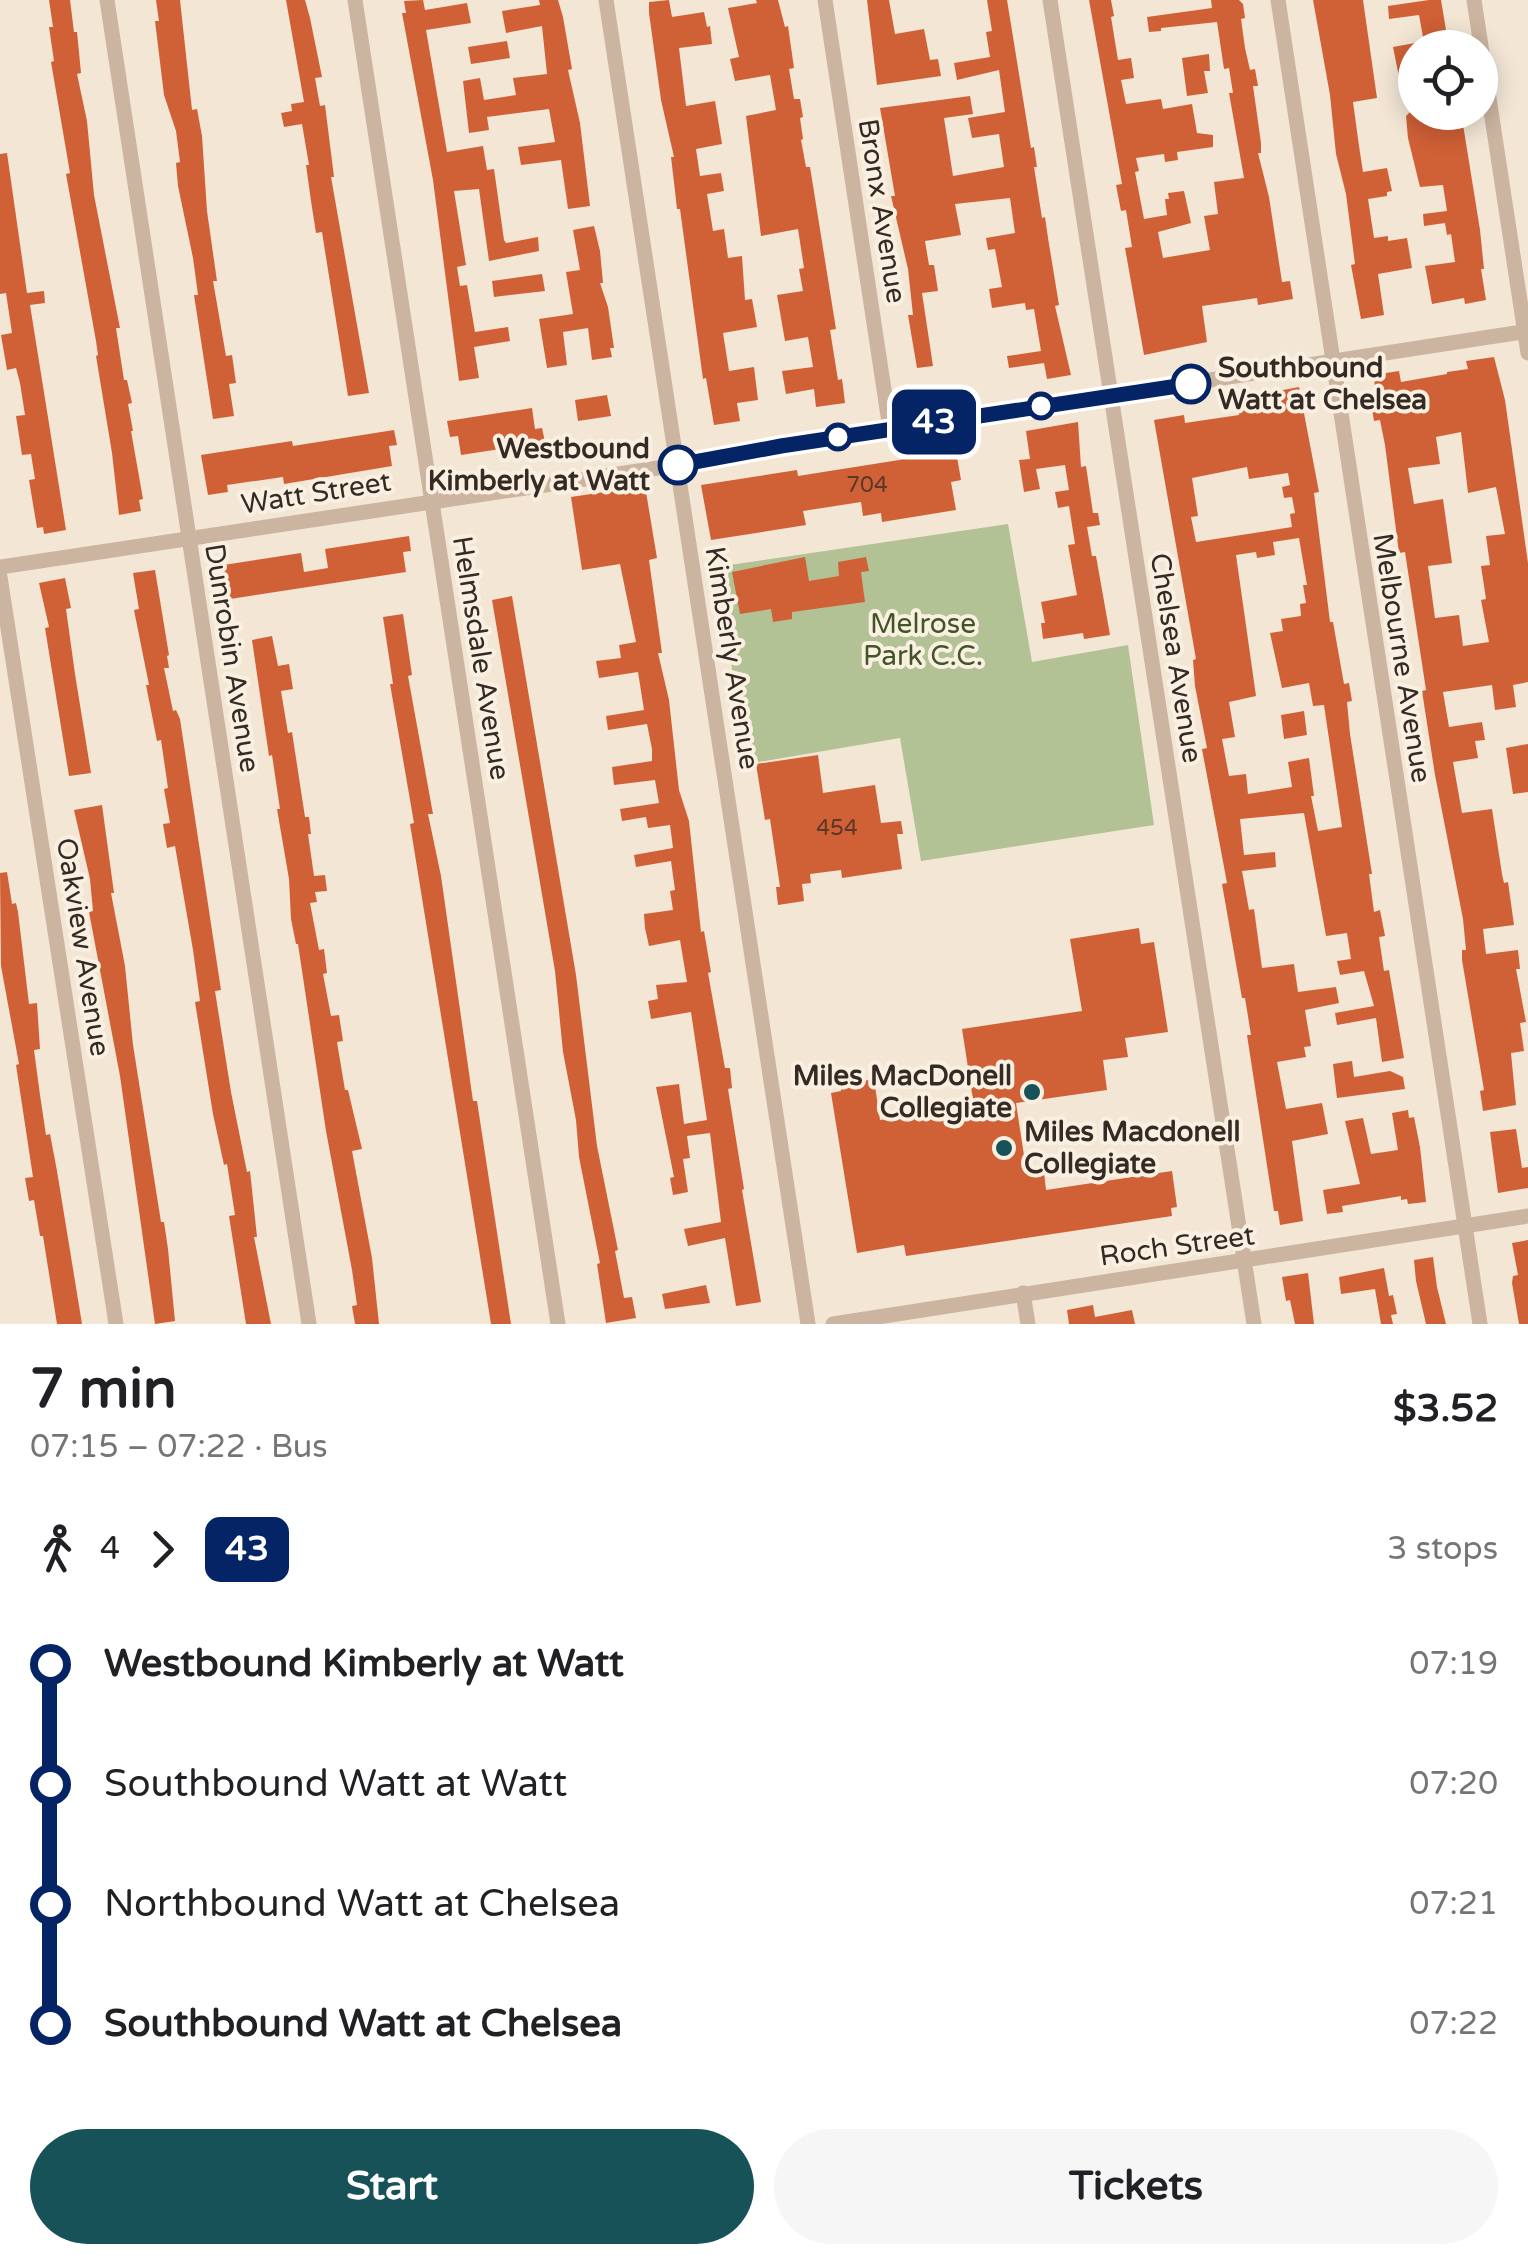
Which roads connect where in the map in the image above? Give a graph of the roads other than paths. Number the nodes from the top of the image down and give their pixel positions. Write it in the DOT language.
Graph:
graph roads {
  1 [pos="107,0"];
  2 [pos="355,0"];
  3 [pos="606,0"];
  4 [pos="825,0"];
  5 [pos="1050,0"];
  6 [pos="1278,0"];
  7 [pos="1474,0"];
  8 [pos="1526,332"];
  9 [pos="1528,354"];
  10 [pos="1332,362"];
  11 [pos="1110,396"];
  12 [pos="890,430"];
  13 [pos="678,465"];
  14 [pos="431,501"];
  15 [pos="188,538"];
  16 [pos="0,567"];
  17 [pos="0,577"];
  18 [pos="1528,1216"];
  19 [pos="1465,1226"];
  20 [pos="1245,1262"];
  21 [pos="1023,1293"];
  22 [pos="116,1324"];
  23 [pos="309,1324"];
  24 [pos="558,1324"];
  25 [pos="808,1324"];
  26 [pos="833,1324"];
  27 [pos="1028,1324"];
  28 [pos="1254,1324"];
  29 [pos="1480,1324"];
  1 -- 15 [label="street, Dunrobin Avenue"];
  2 -- 14 [label="street, Helmsdale Avenue"];
  3 -- 13 [label="street, Kimberly Avenue"];
  4 -- 12 [label="street, Bronx Avenue"];
  5 -- 11 [label="street, Chelsea Avenue"];
  6 -- 10 [label="street, Melbourne Avenue"];
  7 -- 8 [label="street"];
  8 -- 9 [label="street"];
  8 -- 10 [label="street, Watt Street"];
  10 -- 11 [label="street, Watt Street"];
  10 -- 19 [label="street, Melbourne Avenue"];
  11 -- 12 [label="street, Watt Street"];
  11 -- 20 [label="street, Chelsea Avenue"];
  12 -- 13 [label="street, Watt Street"];
  13 -- 14 [label="street, Watt Street"];
  13 -- 25 [label="street, Kimberly Avenue"];
  14 -- 15 [label="street, Watt Street"];
  14 -- 24 [label="street, Helmsdale Avenue"];
  15 -- 16 [label="street, Watt Street"];
  15 -- 23 [label="street, Dunrobin Avenue"];
  17 -- 22 [label="street, Oakview Avenue"];
  18 -- 19 [label="street, Roch Street"];
  19 -- 20 [label="street, Roch Street"];
  19 -- 29 [label="street, Melbourne Avenue"];
  20 -- 21 [label="street, Roch Street"];
  20 -- 28 [label="street, Chelsea Avenue"];
  21 -- 26 [label="street, Roch Street"];
  21 -- 27 [label="street"];
}
